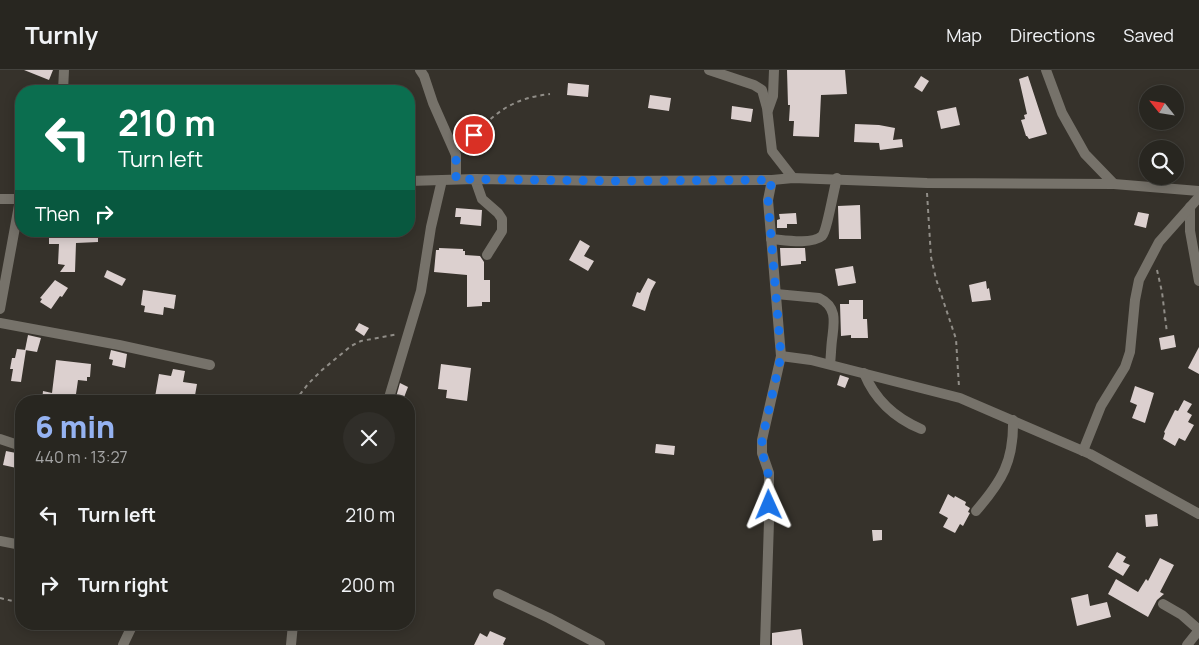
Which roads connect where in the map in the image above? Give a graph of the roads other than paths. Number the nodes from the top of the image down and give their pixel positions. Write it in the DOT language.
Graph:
graph roads {
  1 [pos="64,70"];
  2 [pos="420,70"];
  3 [pos="710,70"];
  4 [pos="774,70"];
  5 [pos="1046,70"];
  6 [pos="63,85"];
  7 [pos="767,113"];
  8 [pos="793,178"];
  9 [pos="837,178"];
  10 [pos="456,179"];
  11 [pos="475,179"];
  12 [pos="442,180"];
  13 [pos="772,180"];
  14 [pos="415,181"];
  15 [pos="1114,184"];
  16 [pos="1199,191"];
  17 [pos="1199,197"];
  18 [pos="0,199"];
  19 [pos="15,200"];
  20 [pos="1190,207"];
  21 [pos="15,231"];
  22 [pos="771,238"];
  23 [pos="486,255"];
  24 [pos="1199,280"];
  25 [pos="776,294"];
  26 [pos="0,309"];
  27 [pos="0,323"];
  28 [pos="781,356"];
  29 [pos="830,364"];
  30 [pos="210,365"];
  31 [pos="864,373"];
  32 [pos="390,395"];
  33 [pos="1013,420"];
  34 [pos="921,430"];
  35 [pos="0,439"];
  36 [pos="15,444"];
  37 [pos="1082,451"];
  38 [pos="976,511"];
  39 [pos="1199,514"];
  40 [pos="0,541"];
  41 [pos="15,544"];
  42 [pos="498,594"];
  43 [pos="1163,604"];
  44 [pos="130,630"];
  45 [pos="292,630"];
  46 [pos="1199,630"];
  47 [pos="123,645"];
  48 [pos="291,645"];
  49 [pos="600,645"];
  50 [pos="765,645"];
  51 [pos="1187,645"];
  1 -- 6 [label="street"];
  2 -- 10 [label="street"];
  3 -- 7 [label="street"];
  4 -- 7 [label="street"];
  5 -- 15 [label="street"];
  7 -- 8 [label="street"];
  8 -- 9 [label="street"];
  8 -- 13 [label="street"];
  9 -- 15 [label="street"];
  9 -- 22 [label="street"];
  10 -- 11 [label="street"];
  10 -- 12 [label="street"];
  11 -- 13 [label="street"];
  11 -- 23 [label="street"];
  12 -- 14 [label="street"];
  12 -- 32 [label="street"];
  13 -- 22 [label="street"];
  15 -- 16 [label="street"];
  17 -- 20 [label="street"];
  18 -- 19 [label="street"];
  20 -- 24 [label="street"];
  20 -- 37 [label="street"];
  21 -- 26 [label="street"];
  22 -- 25 [label="street"];
  25 -- 28 [label="street"];
  25 -- 29 [label="street"];
  27 -- 30 [label="street"];
  28 -- 29 [label="street"];
  28 -- 50 [label="street"];
  29 -- 31 [label="street"];
  31 -- 33 [label="street"];
  31 -- 34 [label="street"];
  33 -- 37 [label="street"];
  33 -- 38 [label="street"];
  35 -- 36 [label="street"];
  37 -- 39 [label="street"];
  40 -- 41 [label="street"];
  42 -- 49 [label="street"];
  43 -- 46 [label="street"];
  44 -- 47 [label="street"];
  45 -- 48 [label="street"];
  46 -- 51 [label="street"];
}
